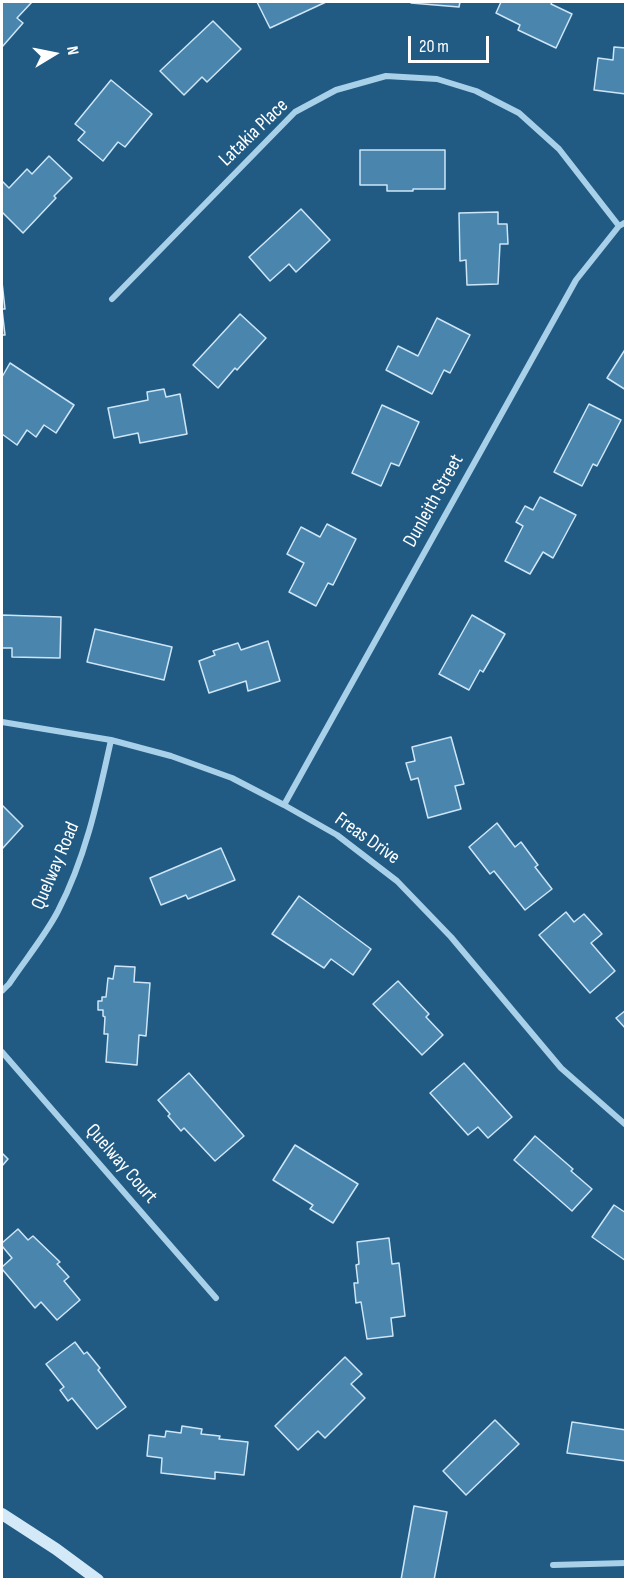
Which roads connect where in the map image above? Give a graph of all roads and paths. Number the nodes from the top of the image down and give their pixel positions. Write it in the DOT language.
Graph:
graph roads {
  1 [pos="626,222"];
  2 [pos="619,226"];
  3 [pos="111,299"];
  4 [pos="2,722"];
  5 [pos="111,740"];
  6 [pos="284,805"];
  7 [pos="2,990"];
  8 [pos="2,1052"];
  9 [pos="626,1125"];
  10 [pos="216,1298"];
  11 [pos="2,1514"];
  12 [pos="626,1563"];
  13 [pos="553,1565"];
  14 [pos="98,1580"];
  1 -- 2 [label="street, Dunleith Street"];
  2 -- 3 [label="street, Latakia Place"];
  2 -- 6 [label="street, Dunleith Street"];
  4 -- 5 [label="street, Freas Drive"];
  5 -- 6 [label="street, Freas Drive"];
  5 -- 7 [label="street, Quelway Road"];
  6 -- 9 [label="street, Freas Drive"];
  8 -- 10 [label="street, Quelway Court"];
  11 -- 14 [label="main road"];
  12 -- 13 [label="street"];
}
